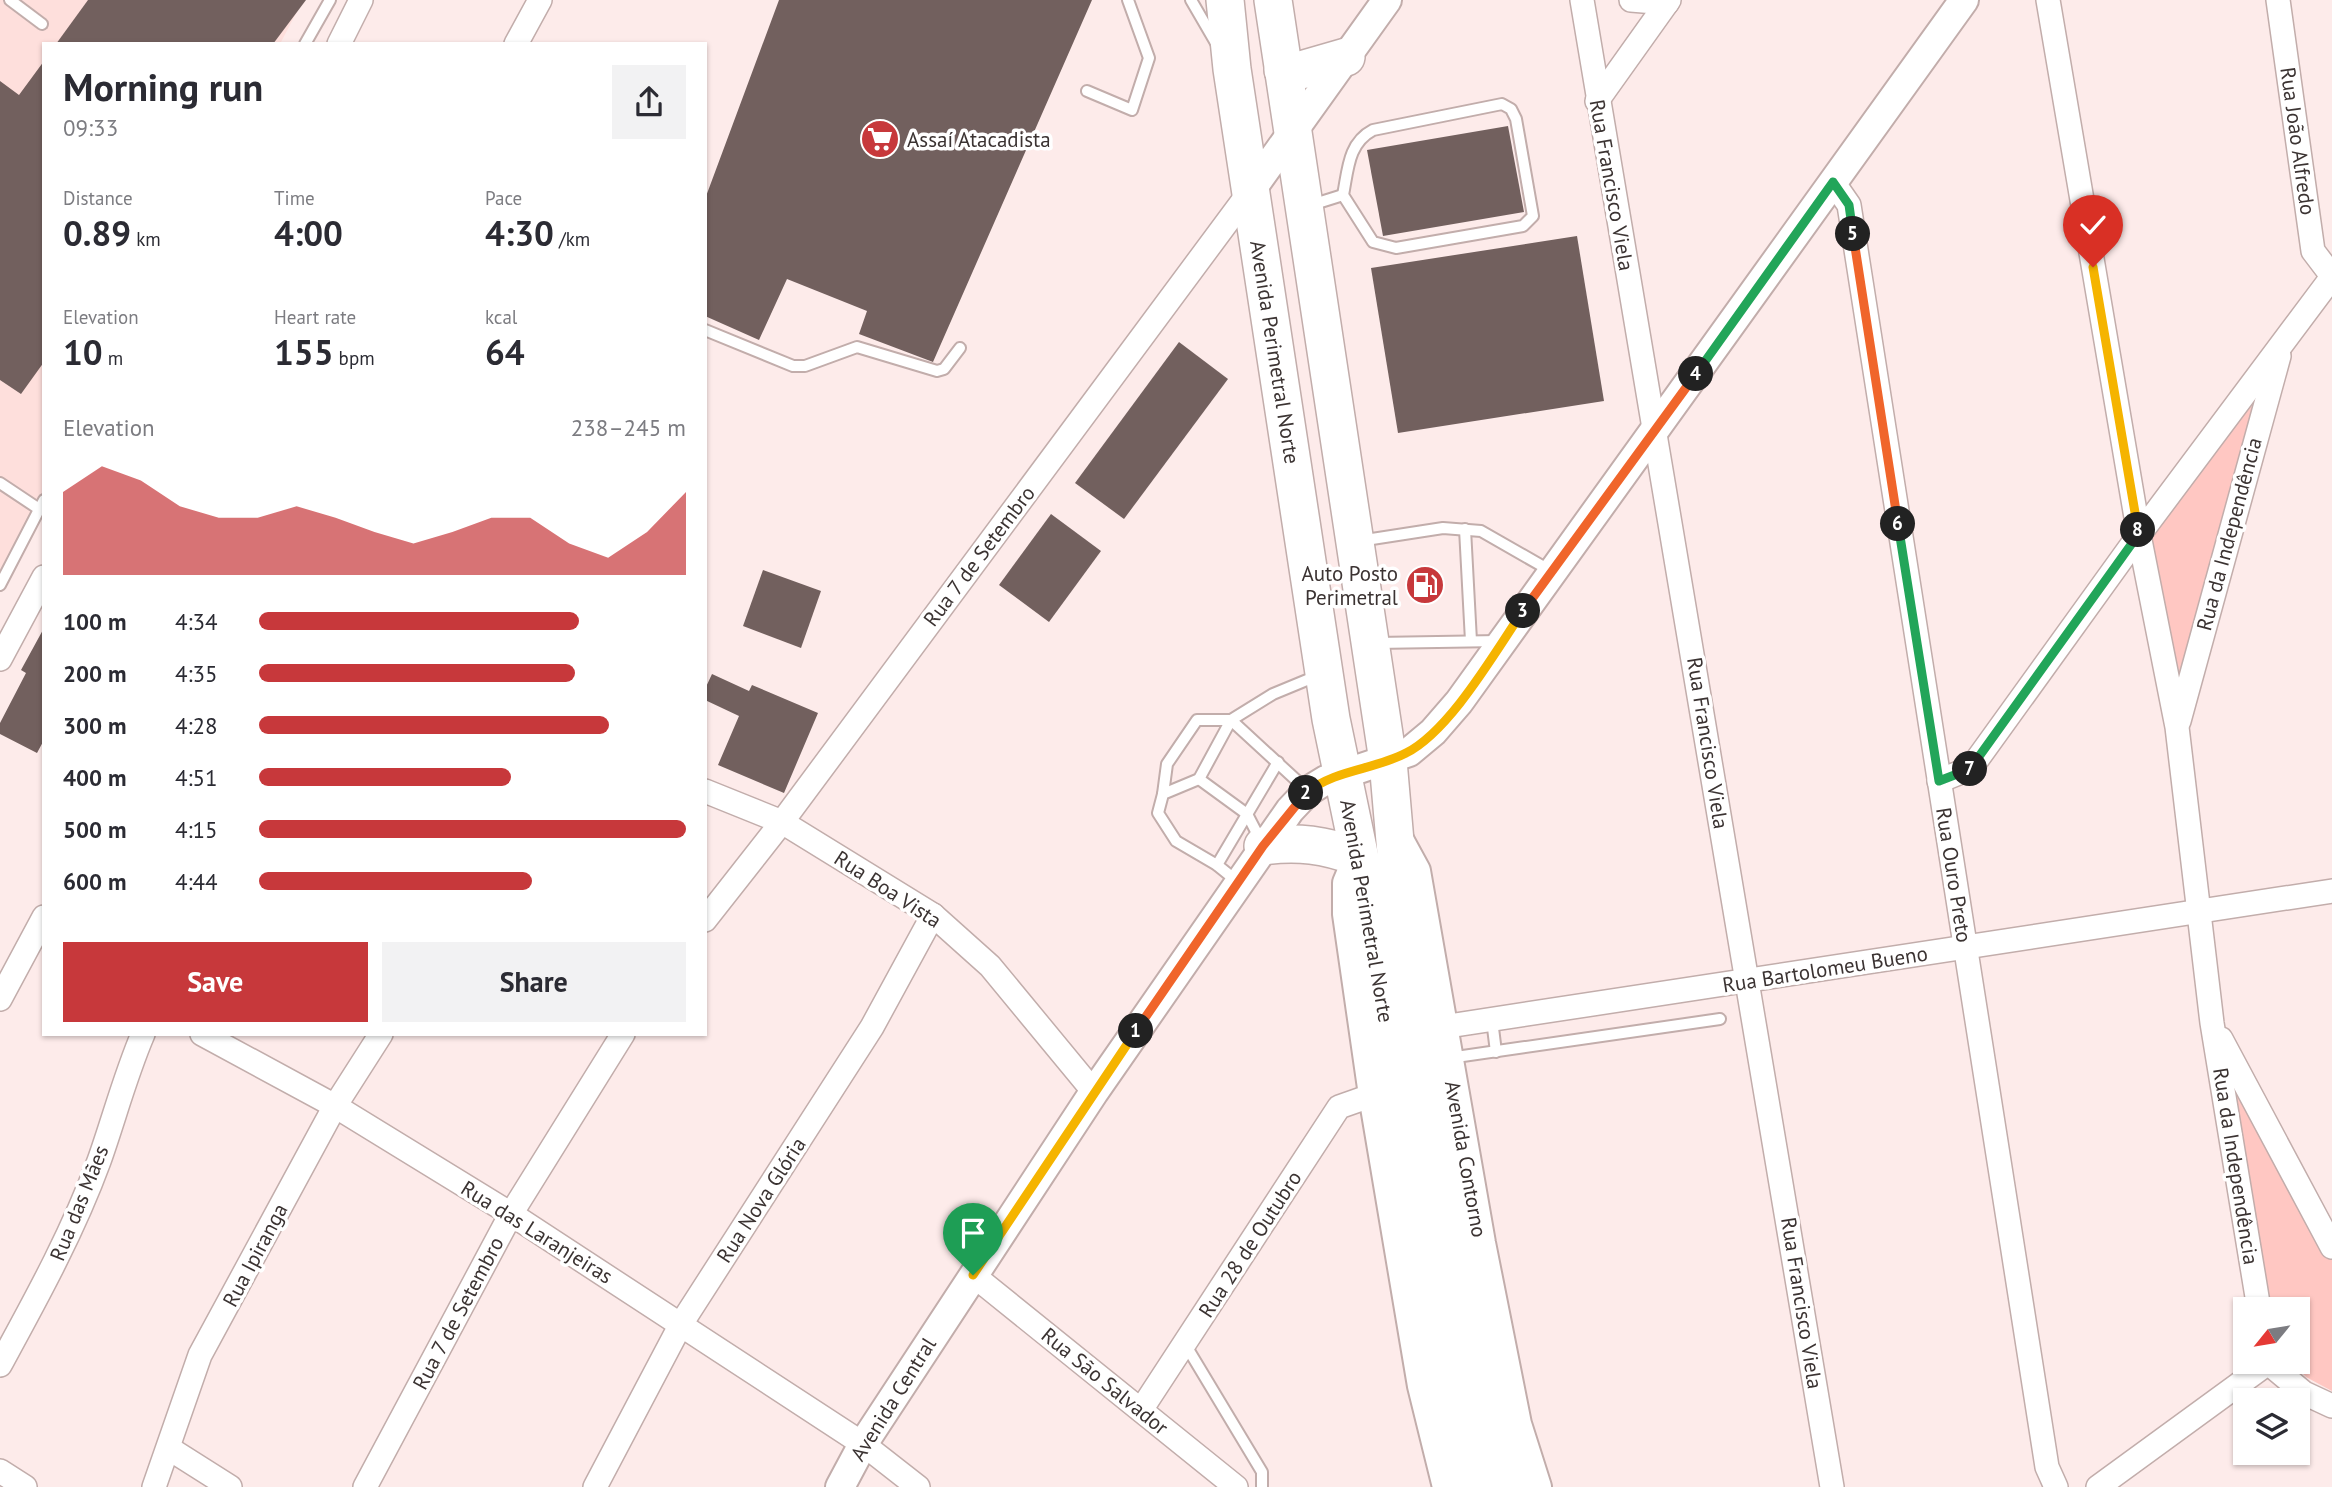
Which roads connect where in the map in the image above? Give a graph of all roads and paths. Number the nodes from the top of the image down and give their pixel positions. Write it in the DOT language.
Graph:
graph roads {
  1 [pos="10,0"];
  2 [pos="330,0"];
  3 [pos="361,0"];
  4 [pos="540,0"];
  5 [pos="1128,0"];
  6 [pos="1191,0"];
  7 [pos="1225,0"];
  8 [pos="1273,0"];
  9 [pos="1387,0"];
  10 [pos="1582,0"];
  11 [pos="1630,0"];
  12 [pos="1964,0"];
  13 [pos="2048,0"];
  14 [pos="2278,0"];
  15 [pos="1668,2"];
  16 [pos="42,24"];
  17 [pos="306,42"];
  18 [pos="340,42"];
  19 [pos="517,42"];
  20 [pos="1346,57"];
  21 [pos="1232,69"];
  22 [pos="1283,70"];
  23 [pos="1087,91"];
  24 [pos="1597,101"];
  25 [pos="1292,134"];
  26 [pos="1833,182"];
  27 [pos="1251,190"];
  28 [pos="1343,195"];
  29 [pos="1303,207"];
  30 [pos="2332,276"];
  31 [pos="707,331"];
  32 [pos="2283,342"];
  33 [pos="960,348"];
  34 [pos="1656,430"];
  35 [pos="0,483"];
  36 [pos="41,504"];
  37 [pos="1465,529"];
  38 [pos="2138,535"];
  39 [pos="1354,542"];
  40 [pos="1551,570"];
  41 [pos="42,581"];
  42 [pos="0,585"];
  43 [pos="1472,641"];
  44 [pos="1502,641"];
  45 [pos="1370,643"];
  46 [pos="0,659"];
  47 [pos="1324,674"];
  48 [pos="1231,720"];
  49 [pos="2177,727"];
  50 [pos="1278,761"];
  51 [pos="1388,761"];
  52 [pos="1342,773"];
  53 [pos="1199,779"];
  54 [pos="1939,781"];
  55 [pos="1308,791"];
  56 [pos="707,792"];
  57 [pos="1163,793"];
  58 [pos="782,822"];
  59 [pos="1255,830"];
  60 [pos="1395,832"];
  61 [pos="1358,857"];
  62 [pos="1227,874"];
  63 [pos="2332,891"];
  64 [pos="2197,910"];
  65 [pos="933,915"];
  66 [pos="707,917"];
  67 [pos="42,922"];
  68 [pos="1965,947"];
  69 [pos="1748,981"];
  70 [pos="0,999"];
  71 [pos="1720,1019"];
  72 [pos="1492,1020"];
  73 [pos="2212,1023"];
  74 [pos="1442,1027"];
  75 [pos="142,1036"];
  76 [pos="206,1036"];
  77 [pos="380,1036"];
  78 [pos="622,1036"];
  79 [pos="1496,1052"];
  80 [pos="1447,1058"];
  81 [pos="1094,1092"];
  82 [pos="1373,1095"];
  83 [pos="335,1106"];
  84 [pos="511,1214"];
  85 [pos="2332,1247"];
  86 [pos="973,1275"];
  87 [pos="2257,1297"];
  88 [pos="681,1324"];
  89 [pos="1185,1344"];
  90 [pos="0,1365"];
  91 [pos="2251,1374"];
  92 [pos="2281,1374"];
  93 [pos="2332,1406"];
  94 [pos="1141,1410"];
  95 [pos="863,1444"];
  96 [pos="170,1449"];
  97 [pos="0,1471"];
  98 [pos="24,1487"];
  99 [pos="154,1487"];
  100 [pos="230,1487"];
  101 [pos="365,1487"];
  102 [pos="595,1487"];
  103 [pos="841,1487"];
  104 [pos="918,1487"];
  105 [pos="1236,1487"];
  106 [pos="1262,1487"];
  107 [pos="1447,1487"];
  108 [pos="1478,1487"];
  109 [pos="1508,1487"];
  110 [pos="1537,1487"];
  111 [pos="1832,1487"];
  112 [pos="2056,1487"];
  113 [pos="2098,1487"];
  1 -- 16 [label="lane"];
  2 -- 17 [label="lane"];
  3 -- 18 [label="street"];
  4 -- 19 [label="street"];
  5 -- 23 [label="lane"];
  6 -- 21 [label="lane"];
  7 -- 21 [label="highway, Avenida Perimetral Norte"];
  8 -- 22 [label="highway, Avenida Perimetral Norte"];
  9 -- 20 [label="street"];
  10 -- 24 [label="street, Rua Francisco Viela"];
  11 -- 15 [label="street"];
  12 -- 26 [label="street, Avenida Central"];
  13 -- 38 [label="street"];
  14 -- 30 [label="street, Rua João Alfredo"];
  15 -- 24 [label="street"];
  20 -- 22 [label="highway"];
  20 -- 25 [label="street"];
  21 -- 27 [label="highway, Avenida Perimetral Norte"];
  22 -- 25 [label="highway, Avenida Perimetral Norte"];
  24 -- 34 [label="street, Rua Francisco Viela"];
  25 -- 27 [label="street"];
  25 -- 29 [label="highway, Avenida Perimetral Norte"];
  26 -- 34 [label="street, Avenida Central"];
  26 -- 54 [label="street, Rua Ouro Preto"];
  27 -- 47 [label="highway, Avenida Perimetral Norte"];
  27 -- 58 [label="street, Rua 7 de Setembro"];
  28 -- 28 [label="lane"];
  28 -- 29 [label="lane"];
  29 -- 39 [label="highway, Avenida Perimetral Norte"];
  30 -- 32 [label="street, Rua da Independência"];
  31 -- 33 [label="lane"];
  32 -- 38 [label="street, Rua da Independência"];
  32 -- 49 [label="street, Rua da Independência"];
  34 -- 40 [label="street, Avenida Central"];
  34 -- 69 [label="street, Rua Francisco Viela"];
  35 -- 36 [label="lane"];
  36 -- 42 [label="lane"];
  37 -- 39 [label="lane"];
  37 -- 40 [label="lane"];
  37 -- 43 [label="lane"];
  38 -- 49 [label="street, Rua da Independência"];
  38 -- 54 [label="street"];
  39 -- 45 [label="highway, Avenida Perimetral Norte"];
  40 -- 44 [label="street, Avenida Central"];
  41 -- 46 [label="street"];
  43 -- 44 [label="lane"];
  43 -- 45 [label="lane"];
  44 -- 51 [label="street, Avenida Central"];
  45 -- 51 [label="highway, Avenida Perimetral Norte"];
  47 -- 48 [label="lane"];
  47 -- 52 [label="highway, Avenida Perimetral Norte"];
  48 -- 50 [label="lane"];
  48 -- 53 [label="lane"];
  48 -- 57 [label="lane"];
  49 -- 64 [label="street, Rua da Independência"];
  50 -- 55 [label="lane"];
  50 -- 59 [label="lane"];
  51 -- 52 [label="street, Avenida Central"];
  51 -- 60 [label="highway, Avenida Perimetral Norte"];
  52 -- 55 [label="street, Avenida Central"];
  52 -- 61 [label="highway, Avenida Perimetral Norte"];
  53 -- 57 [label="lane"];
  53 -- 59 [label="lane"];
  54 -- 68 [label="street, Rua Ouro Preto"];
  55 -- 59 [label="street, Avenida Central"];
  56 -- 58 [label="street, Rua Boa Vista"];
  57 -- 62 [label="lane"];
  58 -- 65 [label="street, Rua Boa Vista"];
  58 -- 66 [label="street, Rua 7 de Setembro"];
  59 -- 61 [label="highway"];
  59 -- 62 [label="street, Avenida Central"];
  60 -- 74 [label="street, Avenida Contorno"];
  60 -- 109 [label="highway, Avenida Perimetral Norte"];
  61 -- 82 [label="street"];
  61 -- 108 [label="highway, Avenida Perimetral Norte"];
  62 -- 81 [label="street, Avenida Central"];
  63 -- 64 [label="street, Rua Bartolomeu Bueno"];
  64 -- 68 [label="street, Rua Bartolomeu Bueno"];
  64 -- 73 [label="street, Rua da Independência"];
  65 -- 81 [label="street, Rua Boa Vista"];
  65 -- 88 [label="street, Rua Nova Glória"];
  67 -- 70 [label="street"];
  68 -- 69 [label="street, Rua Bartolomeu Bueno"];
  68 -- 112 [label="street, Rua Ouro Preto"];
  69 -- 72 [label="street, Rua Bartolomeu Bueno"];
  69 -- 111 [label="street, Rua Francisco Viela"];
  71 -- 79 [label="lane"];
  72 -- 74 [label="street, Rua Bartolomeu Bueno"];
  72 -- 79 [label="lane"];
  73 -- 85 [label="street, Rua da Independência"];
  73 -- 87 [label="street, Rua da Independência"];
  74 -- 80 [label="street, Avenida Contorno"];
  75 -- 90 [label="street, Rua das Mães"];
  76 -- 83 [label="street, Rua das Laranjeiras"];
  77 -- 83 [label="street, Rua Ipiranga"];
  78 -- 84 [label="street, Rua 7 de Setembro"];
  79 -- 80 [label="lane"];
  80 -- 110 [label="street, Avenida Contorno"];
  81 -- 86 [label="street, Avenida Central"];
  82 -- 89 [label="street, Rua 28 de Outubro"];
  82 -- 107 [label="street"];
  83 -- 84 [label="street, Rua das Laranjeiras"];
  83 -- 96 [label="street, Rua Ipiranga"];
  84 -- 88 [label="street, Rua das Laranjeiras"];
  84 -- 101 [label="street, Rua 7 de Setembro"];
  86 -- 94 [label="street, Rua São Salvador"];
  86 -- 95 [label="street, Avenida Central"];
  88 -- 95 [label="street, Rua das Laranjeiras"];
  88 -- 102 [label="street, Rua Nova Glória"];
  89 -- 94 [label="street, Rua 28 de Outubro"];
  89 -- 106 [label="lane"];
  91 -- 113 [label="street"];
  92 -- 93 [label="street"];
  94 -- 105 [label="street, Rua São Salvador"];
  95 -- 103 [label="street, Avenida Central"];
  95 -- 104 [label="street, Rua das Laranjeiras"];
  96 -- 99 [label="street, Rua Ipiranga"];
  96 -- 100 [label="street"];
  97 -- 98 [label="street"];
}
